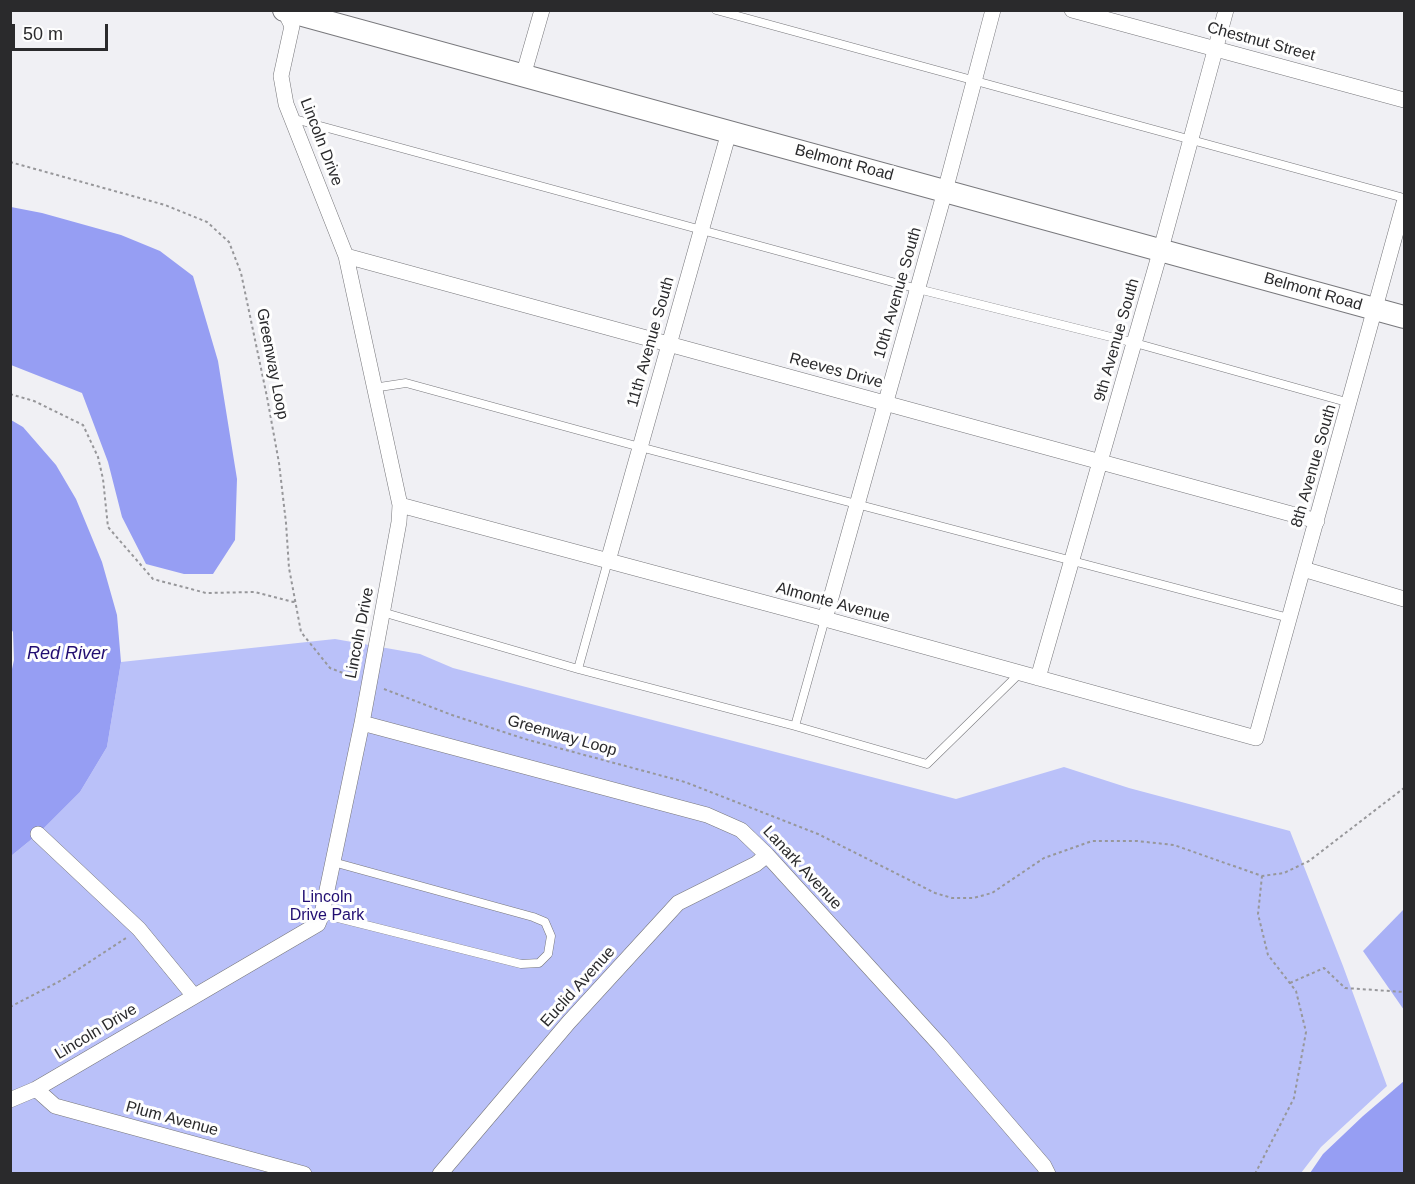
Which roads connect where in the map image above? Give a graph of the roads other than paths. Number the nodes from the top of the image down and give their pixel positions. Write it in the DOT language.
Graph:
graph roads {
  1 [pos="284,10"];
  2 [pos="542,10"];
  3 [pos="716,10"];
  4 [pos="993,10"];
  5 [pos="1072,10"];
  6 [pos="1226,10"];
  7 [pos="1216,49"];
  8 [pos="523,76"];
  9 [pos="974,81"];
  10 [pos="1404,99"];
  11 [pos="291,118"];
  12 [pos="729,132"];
  13 [pos="1191,140"];
  14 [pos="945,191"];
  15 [pos="1404,200"];
  16 [pos="702,230"];
  17 [pos="1161,249"];
  18 [pos="346,256"];
  19 [pos="918,289"];
  20 [pos="1376,309"];
  21 [pos="1404,317"];
  22 [pos="1135,343"];
  23 [pos="669,344"];
  24 [pos="374,388"];
  25 [pos="886,403"];
  26 [pos="1350,403"];
  27 [pos="640,447"];
  28 [pos="1101,461"];
  29 [pos="857,504"];
  30 [pos="400,505"];
  31 [pos="1317,521"];
  32 [pos="1072,560"];
  33 [pos="608,561"];
  34 [pos="1303,569"];
  35 [pos="1404,599"];
  36 [pos="382,612"];
  37 [pos="1289,618"];
  38 [pos="825,619"];
  39 [pos="578,669"];
  40 [pos="1020,673"];
  41 [pos="1038,678"];
  42 [pos="362,723"];
  43 [pos="795,726"];
  44 [pos="1256,738"];
  45 [pos="38,834"];
  46 [pos="767,855"];
  47 [pos="333,862"];
  48 [pos="322,914"];
  49 [pos="194,996"];
  50 [pos="36,1089"];
  51 [pos="10,1100"];
  52 [pos="304,1173"];
  53 [pos="440,1173"];
  54 [pos="1048,1173"];
  1 -- 8 [label="street, Belmont Road"];
  1 -- 11 [label="street, Lincoln Drive"];
  2 -- 8 [label="street"];
  3 -- 9 [label="lane"];
  4 -- 9 [label="street, 10th Avenue South"];
  5 -- 7 [label="street, Chestnut Street"];
  6 -- 7 [label="street, 9th Avenue South"];
  7 -- 10 [label="street, Chestnut Street"];
  7 -- 13 [label="street, 9th Avenue South"];
  8 -- 12 [label="street, Belmont Road"];
  9 -- 13 [label="lane"];
  9 -- 14 [label="street, 10th Avenue South"];
  11 -- 16 [label="lane"];
  11 -- 18 [label="street, Lincoln Drive"];
  12 -- 14 [label="street, Belmont Road"];
  12 -- 16 [label="street, 11th Avenue South"];
  13 -- 15 [label="lane"];
  13 -- 17 [label="street, 9th Avenue South"];
  14 -- 17 [label="street, Belmont Road"];
  14 -- 19 [label="street, 10th Avenue South"];
  15 -- 20 [label="street, 8th Avenue South"];
  16 -- 19 [label="lane"];
  16 -- 23 [label="street, 11th Avenue South"];
  17 -- 20 [label="street, Belmont Road"];
  17 -- 22 [label="street, 9th Avenue South"];
  18 -- 23 [label="street, Reeves Drive"];
  18 -- 24 [label="street, Lincoln Drive"];
  19 -- 22 [label="lane"];
  19 -- 25 [label="street, 10th Avenue South"];
  20 -- 21 [label="street, Belmont Road"];
  20 -- 26 [label="street, 8th Avenue South"];
  22 -- 26 [label="lane"];
  22 -- 28 [label="street, 9th Avenue South"];
  23 -- 25 [label="street, Reeves Drive"];
  23 -- 27 [label="street, 11th Avenue South"];
  24 -- 27 [label="lane"];
  24 -- 30 [label="street, Lincoln Drive"];
  25 -- 28 [label="street, Reeves Drive"];
  25 -- 29 [label="street, 10th Avenue South"];
  26 -- 31 [label="street, 8th Avenue South"];
  27 -- 29 [label="lane"];
  27 -- 33 [label="street, 11th Avenue South"];
  28 -- 31 [label="street, Reeves Drive"];
  28 -- 32 [label="street, 9th Avenue South"];
  29 -- 32 [label="lane"];
  29 -- 38 [label="street, 10th Avenue South"];
  30 -- 33 [label="street, Almonte Avenue"];
  30 -- 36 [label="street, Lincoln Drive"];
  31 -- 34 [label="street, 8th Avenue South"];
  32 -- 37 [label="lane"];
  32 -- 41 [label="street, 9th Avenue South"];
  33 -- 38 [label="street, Almonte Avenue"];
  33 -- 39 [label="lane"];
  34 -- 35 [label="street"];
  34 -- 37 [label="street, 8th Avenue South"];
  36 -- 39 [label="lane"];
  36 -- 42 [label="street, Lincoln Drive"];
  37 -- 44 [label="street, 8th Avenue South"];
  38 -- 40 [label="street, Almonte Avenue"];
  38 -- 43 [label="lane"];
  39 -- 43 [label="lane"];
  40 -- 41 [label="street, Almonte Avenue"];
  40 -- 43 [label="lane"];
  41 -- 44 [label="street, Almonte Avenue"];
  42 -- 46 [label="street, Lanark Avenue"];
  42 -- 47 [label="street, Lincoln Drive"];
  45 -- 49 [label="street"];
  46 -- 53 [label="street, Euclid Avenue"];
  46 -- 54 [label="street, Lanark Avenue"];
  47 -- 48 [label="street, Lincoln Drive"];
  47 -- 48 [label="lane"];
  48 -- 49 [label="street, Lincoln Drive"];
  49 -- 50 [label="street, Lincoln Drive"];
  50 -- 51 [label="street, Lincoln Drive"];
  50 -- 52 [label="street, Plum Avenue"];
}
